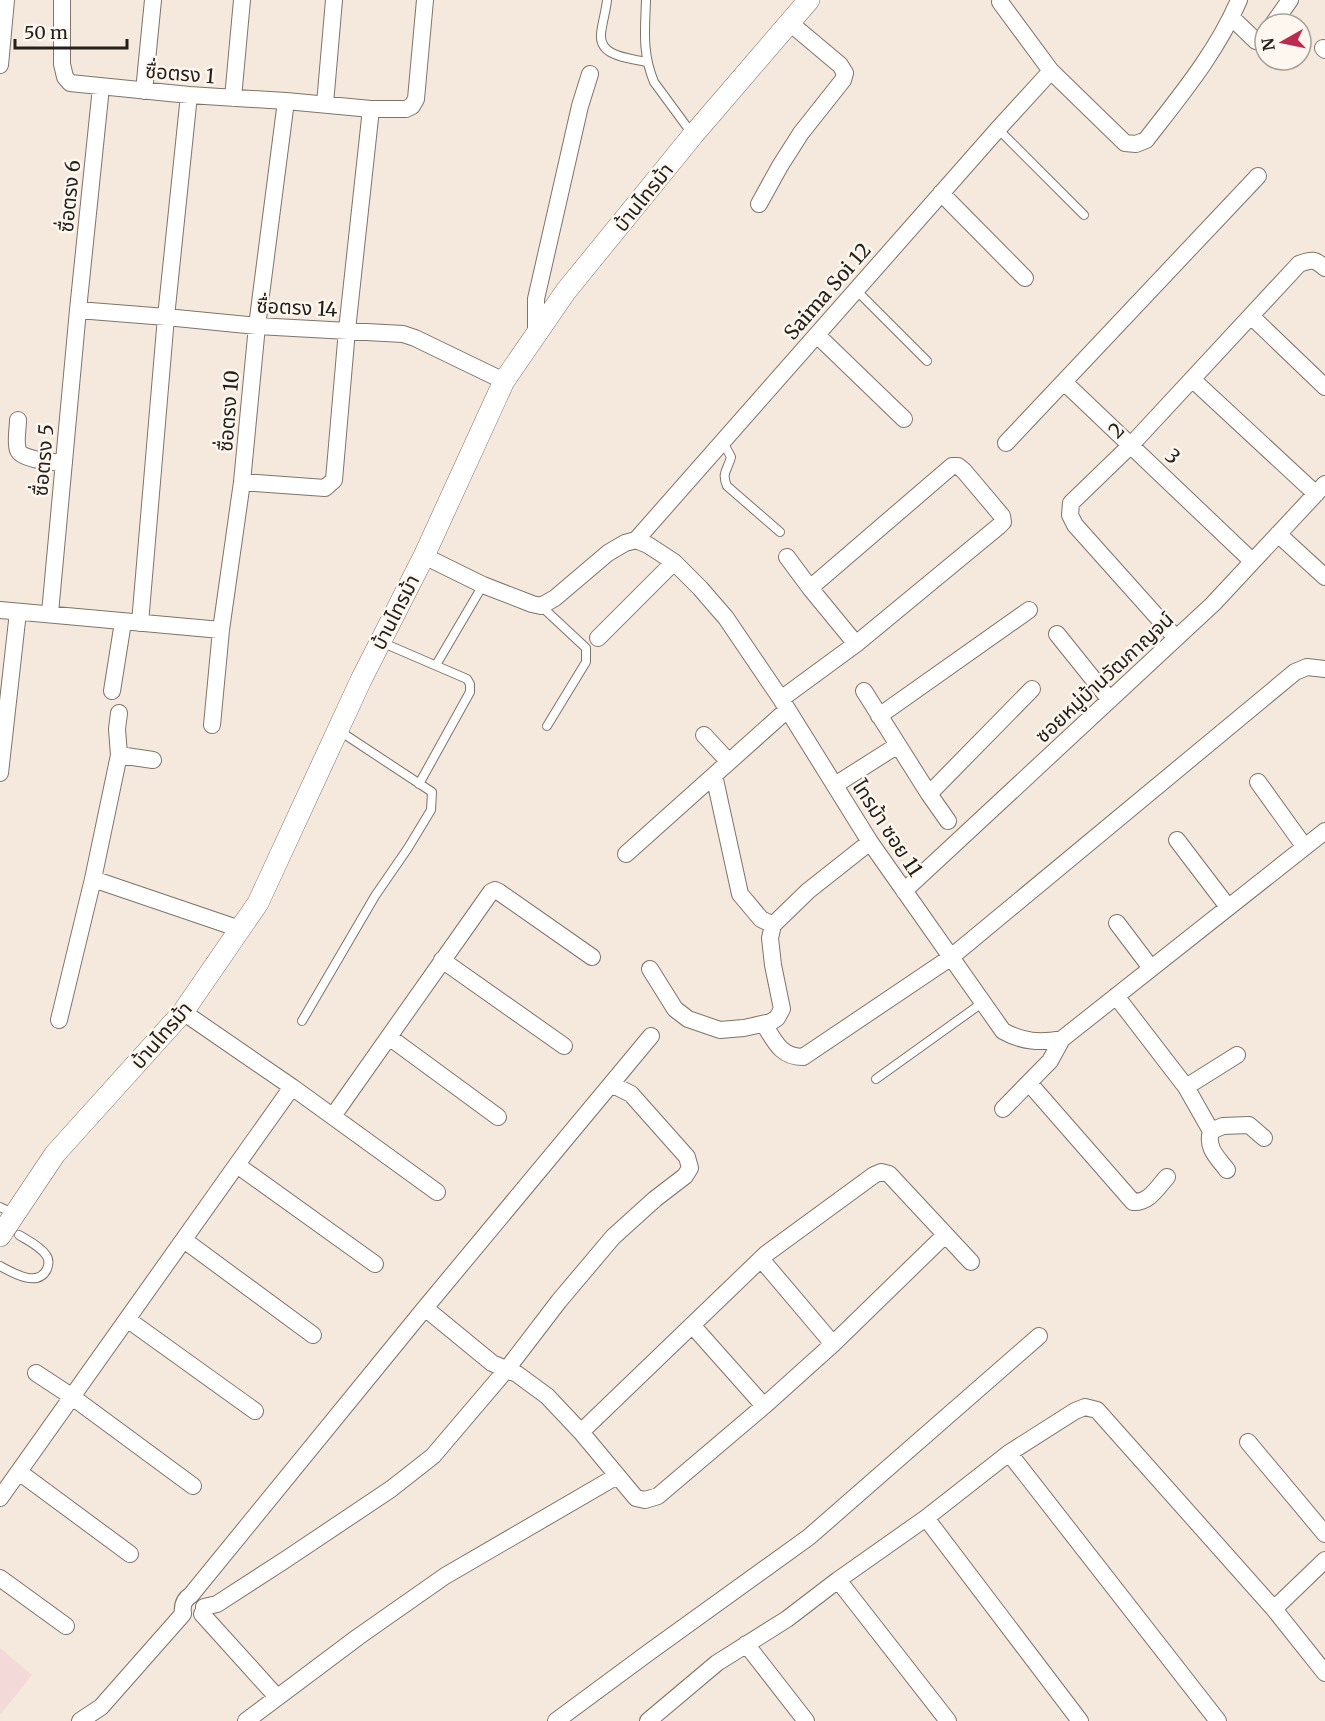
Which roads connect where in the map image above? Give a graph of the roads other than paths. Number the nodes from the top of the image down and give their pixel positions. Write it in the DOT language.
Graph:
graph roads {
  1 [pos="6,0"];
  2 [pos="62,0"];
  3 [pos="153,0"];
  4 [pos="242,0"];
  5 [pos="334,0"];
  6 [pos="426,0"];
  7 [pos="607,0"];
  8 [pos="646,0"];
  9 [pos="809,0"];
  10 [pos="1000,0"];
  11 [pos="1239,0"];
  12 [pos="1231,17"];
  13 [pos="790,22"];
  14 [pos="1253,38"];
  15 [pos="646,62"];
  16 [pos="0,65"];
  17 [pos="1051,71"];
  18 [pos="590,74"];
  19 [pos="101,87"];
  20 [pos="144,91"];
  21 [pos="189,95"];
  22 [pos="232,98"];
  23 [pos="286,101"];
  24 [pos="325,104"];
  25 [pos="371,109"];
  26 [pos="998,129"];
  27 [pos="693,135"];
  28 [pos="1258,176"];
  29 [pos="941,193"];
  30 [pos="759,204"];
  31 [pos="1084,214"];
  32 [pos="1318,264"];
  33 [pos="1025,278"];
  34 [pos="856,290"];
  35 [pos="78,310"];
  36 [pos="166,316"];
  37 [pos="1251,316"];
  38 [pos="257,326"];
  39 [pos="347,330"];
  40 [pos="536,333"];
  41 [pos="817,334"];
  42 [pos="927,361"];
  43 [pos="1192,379"];
  44 [pos="504,381"];
  45 [pos="1064,382"];
  46 [pos="1325,387"];
  47 [pos="904,419"];
  48 [pos="18,420"];
  49 [pos="723,442"];
  50 [pos="1006,443"];
  51 [pos="1131,445"];
  52 [pos="64,463"];
  53 [pos="242,482"];
  54 [pos="1320,489"];
  55 [pos="780,532"];
  56 [pos="1278,534"];
  57 [pos="636,540"];
  58 [pos="423,556"];
  59 [pos="787,556"];
  60 [pos="1252,561"];
  61 [pos="674,562"];
  62 [pos="1325,577"];
  63 [pos="483,585"];
  64 [pos="810,588"];
  65 [pos="541,606"];
  66 [pos="0,610"];
  67 [pos="1029,610"];
  68 [pos="18,612"];
  69 [pos="50,614"];
  70 [pos="131,622"];
  71 [pos="221,630"];
  72 [pos="1057,634"];
  73 [pos="598,638"];
  74 [pos="1176,638"];
  75 [pos="381,642"];
  76 [pos="856,644"];
  77 [pos="436,665"];
  78 [pos="1325,669"];
  79 [pos="1032,689"];
  80 [pos="112,691"];
  81 [pos="864,691"];
  82 [pos="1110,700"];
  83 [pos="784,704"];
  84 [pos="119,713"];
  85 [pos="879,716"];
  86 [pos="212,725"];
  87 [pos="547,726"];
  88 [pos="337,730"];
  89 [pos="704,735"];
  90 [pos="898,745"];
  91 [pos="119,755"];
  92 [pos="153,760"];
  93 [pos="729,762"];
  94 [pos="0,773"];
  95 [pos="714,776"];
  96 [pos="1258,782"];
  97 [pos="419,784"];
  98 [pos="835,785"];
  99 [pos="929,794"];
  100 [pos="948,821"];
  101 [pos="1325,831"];
  102 [pos="1176,840"];
  103 [pos="870,842"];
  104 [pos="1304,846"];
  105 [pos="626,854"];
  106 [pos="93,879"];
  107 [pos="904,891"];
  108 [pos="1228,907"];
  109 [pos="1117,923"];
  110 [pos="773,925"];
  111 [pos="240,929"];
  112 [pos="592,957"];
  113 [pos="950,958"];
  114 [pos="442,960"];
  115 [pos="1151,968"];
  116 [pos="650,969"];
  117 [pos="1116,996"];
  118 [pos="982,1002"];
  119 [pos="183,1012"];
  120 [pos="59,1020"];
  121 [pos="302,1021"];
  122 [pos="764,1024"];
  123 [pos="651,1036"];
  124 [pos="388,1037"];
  125 [pos="1062,1039"];
  126 [pos="564,1046"];
  127 [pos="1237,1054"];
  128 [pos="876,1079"];
  129 [pos="1029,1083"];
  130 [pos="611,1084"];
  131 [pos="291,1087"];
  132 [pos="1186,1087"];
  133 [pos="1003,1108"];
  134 [pos="333,1116"];
  135 [pos="498,1117"];
  136 [pos="1211,1131"];
  137 [pos="1264,1138"];
  138 [pos="237,1165"];
  139 [pos="1227,1170"];
  140 [pos="1167,1177"];
  141 [pos="437,1192"];
  142 [pos="9,1223"];
  143 [pos="945,1235"];
  144 [pos="184,1240"];
  145 [pos="761,1259"];
  146 [pos="970,1262"];
  147 [pos="375,1264"];
  148 [pos="0,1266"];
  149 [pos="425,1308"];
  150 [pos="127,1319"];
  151 [pos="692,1324"];
  152 [pos="313,1335"];
  153 [pos="1039,1336"];
  154 [pos="833,1344"];
  155 [pos="507,1369"];
  156 [pos="36,1373"];
  157 [pos="71,1396"];
  158 [pos="764,1406"];
  159 [pos="255,1411"];
  160 [pos="581,1432"];
  161 [pos="1248,1442"];
  162 [pos="1009,1453"];
  163 [pos="19,1472"];
  164 [pos="617,1476"];
  165 [pos="194,1486"];
  166 [pos="0,1498"];
  167 [pos="926,1518"];
  168 [pos="1325,1533"];
  169 [pos="130,1554"];
  170 [pos="1325,1560"];
  171 [pos="0,1578"];
  172 [pos="838,1580"];
  173 [pos="191,1595"];
  174 [pos="1274,1609"];
  175 [pos="203,1610"];
  176 [pos="183,1614"];
  177 [pos="66,1626"];
  178 [pos="746,1644"];
  179 [pos="1325,1673"];
  180 [pos="277,1697"];
  181 [pos="98,1714"];
  182 [pos="659,1717"];
  183 [pos="81,1721"];
  184 [pos="246,1721"];
  185 [pos="556,1721"];
  186 [pos="806,1721"];
  187 [pos="948,1721"];
  188 [pos="1080,1721"];
  189 [pos="1218,1721"];
  1 -- 16 [label="street"];
  2 -- 19 [label="street, ซื่อตรง 1"];
  3 -- 20 [label="street"];
  4 -- 22 [label="street"];
  5 -- 24 [label="street"];
  6 -- 25 [label="street, ซื่อตรง 1"];
  7 -- 15 [label="lane"];
  8 -- 15 [label="lane"];
  9 -- 13 [label="street, บ้านไทรม้า"];
  10 -- 17 [label="street"];
  11 -- 12 [label="street"];
  12 -- 14 [label="street"];
  12 -- 17 [label="street"];
  13 -- 27 [label="street, บ้านไทรม้า"];
  13 -- 30 [label="street"];
  15 -- 27 [label="lane"];
  17 -- 26 [label="street, Saima Soi 12"];
  18 -- 40 [label="street"];
  19 -- 20 [label="street, ซื่อตรง 1"];
  19 -- 35 [label="street, ซื่อตรง 6"];
  20 -- 21 [label="street, ซื่อตรง 1"];
  21 -- 22 [label="street, ซื่อตรง 1"];
  21 -- 36 [label="street"];
  22 -- 23 [label="street, ซื่อตรง 1"];
  23 -- 24 [label="street, ซื่อตรง 1"];
  23 -- 38 [label="street, ซื่อตรง 10"];
  24 -- 25 [label="street, ซื่อตรง 1"];
  25 -- 39 [label="street"];
  26 -- 29 [label="street, Saima Soi 12"];
  26 -- 31 [label="lane"];
  27 -- 40 [label="street, บ้านไทรม้า"];
  28 -- 45 [label="street"];
  29 -- 33 [label="street"];
  29 -- 34 [label="street, Saima Soi 12"];
  32 -- 37 [label="street, 2"];
  34 -- 41 [label="street, Saima Soi 12"];
  34 -- 42 [label="lane"];
  35 -- 36 [label="street, ซื่อตรง 14"];
  35 -- 52 [label="street, ซื่อตรง 5"];
  36 -- 38 [label="street, ซื่อตรง 14"];
  36 -- 70 [label="street"];
  37 -- 43 [label="street, 2"];
  37 -- 46 [label="street"];
  38 -- 39 [label="street, ซื่อตรง 14"];
  38 -- 53 [label="street, ซื่อตรง 10"];
  39 -- 44 [label="street, ซื่อตรง 14"];
  39 -- 53 [label="street"];
  40 -- 44 [label="street, บ้านไทรม้า"];
  41 -- 47 [label="street"];
  41 -- 49 [label="street, Saima Soi 12"];
  43 -- 51 [label="street, 2"];
  43 -- 54 [label="street"];
  44 -- 58 [label="street, บ้านไทรม้า"];
  45 -- 50 [label="street"];
  45 -- 51 [label="street, 3"];
  48 -- 52 [label="street"];
  49 -- 55 [label="lane"];
  49 -- 57 [label="street, Saima Soi 12"];
  51 -- 60 [label="street, 3"];
  51 -- 74 [label="street, 2"];
  52 -- 69 [label="street, ซื่อตรง 5"];
  53 -- 71 [label="street, ซื่อตรง 10"];
  54 -- 56 [label="street, ซอยหมู่บ้านวัฒกาญจน์"];
  56 -- 60 [label="street, ซอยหมู่บ้านวัฒกาญจน์"];
  56 -- 62 [label="street"];
  57 -- 61 [label="street, ไทรม้า ซอย 11"];
  57 -- 65 [label="street"];
  58 -- 63 [label="street"];
  58 -- 75 [label="street, บ้านไทรม้า"];
  59 -- 64 [label="street"];
  60 -- 74 [label="street, ซอยหมู่บ้านวัฒกาญจน์"];
  61 -- 73 [label="street"];
  61 -- 83 [label="street, ไทรม้า ซอย 11"];
  63 -- 65 [label="street"];
  63 -- 77 [label="lane"];
  64 -- 76 [label="street"];
  64 -- 76 [label="street"];
  65 -- 87 [label="lane"];
  66 -- 68 [label="street"];
  67 -- 85 [label="street"];
  68 -- 69 [label="street"];
  68 -- 94 [label="street"];
  69 -- 70 [label="street"];
  70 -- 71 [label="street"];
  70 -- 80 [label="street"];
  71 -- 86 [label="street, ซื่อตรง 10"];
  72 -- 82 [label="street"];
  74 -- 82 [label="street, ซอยหมู่บ้านวัฒกาญจน์"];
  75 -- 77 [label="lane"];
  75 -- 88 [label="street, บ้านไทรม้า"];
  76 -- 83 [label="street"];
  77 -- 97 [label="lane"];
  78 -- 113 [label="street"];
  79 -- 99 [label="street"];
  81 -- 85 [label="street"];
  82 -- 107 [label="street, ซอยหมู่บ้านวัฒกาญจน์"];
  83 -- 93 [label="street"];
  83 -- 98 [label="street, ไทรม้า ซอย 11"];
  84 -- 91 [label="street"];
  85 -- 90 [label="street"];
  88 -- 97 [label="lane"];
  88 -- 111 [label="street, บ้านไทรม้า"];
  89 -- 93 [label="street"];
  90 -- 98 [label="street"];
  90 -- 99 [label="street"];
  91 -- 92 [label="street"];
  91 -- 106 [label="street"];
  93 -- 95 [label="street"];
  95 -- 105 [label="street"];
  95 -- 110 [label="street"];
  96 -- 104 [label="street"];
  97 -- 121 [label="lane"];
  98 -- 103 [label="street, ไทรม้า ซอย 11"];
  99 -- 100 [label="street"];
  101 -- 104 [label="street"];
  102 -- 108 [label="street"];
  103 -- 107 [label="street, ไทรม้า ซอย 11"];
  103 -- 110 [label="street"];
  104 -- 108 [label="street"];
  106 -- 111 [label="street"];
  106 -- 120 [label="street"];
  107 -- 113 [label="street, ไทรม้า ซอย 11"];
  108 -- 115 [label="street"];
  109 -- 115 [label="street"];
  110 -- 122 [label="street"];
  111 -- 119 [label="street, บ้านไทรม้า"];
  112 -- 114 [label="street"];
  113 -- 118 [label="street, ไทรม้า ซอย 11"];
  113 -- 122 [label="street"];
  114 -- 124 [label="street"];
  114 -- 126 [label="street"];
  115 -- 117 [label="street"];
  116 -- 122 [label="street"];
  117 -- 125 [label="street"];
  117 -- 132 [label="street"];
  118 -- 125 [label="street, ไทรม้า ซอย 11"];
  118 -- 128 [label="lane"];
  119 -- 131 [label="street"];
  119 -- 142 [label="street, บ้านไทรม้า"];
  123 -- 130 [label="street"];
  124 -- 134 [label="street"];
  124 -- 135 [label="street"];
  125 -- 129 [label="street"];
  127 -- 132 [label="street"];
  129 -- 133 [label="street"];
  129 -- 140 [label="street"];
  130 -- 149 [label="street"];
  130 -- 155 [label="street"];
  131 -- 134 [label="street"];
  131 -- 138 [label="street"];
  132 -- 136 [label="street"];
  134 -- 141 [label="street"];
  136 -- 137 [label="street"];
  136 -- 139 [label="street"];
  138 -- 144 [label="street"];
  138 -- 147 [label="street"];
  142 -- 148 [label="lane"];
  143 -- 145 [label="street"];
  143 -- 146 [label="street"];
  143 -- 154 [label="street"];
  144 -- 150 [label="street"];
  144 -- 152 [label="street"];
  145 -- 151 [label="street"];
  145 -- 154 [label="street"];
  149 -- 155 [label="street"];
  149 -- 173 [label="street"];
  150 -- 157 [label="street"];
  150 -- 159 [label="street"];
  151 -- 158 [label="street"];
  151 -- 160 [label="street"];
  153 -- 185 [label="street"];
  154 -- 158 [label="street"];
  155 -- 160 [label="street"];
  155 -- 175 [label="street"];
  156 -- 157 [label="street"];
  157 -- 163 [label="street"];
  157 -- 165 [label="street"];
  158 -- 164 [label="street"];
  160 -- 164 [label="street"];
  161 -- 168 [label="street"];
  162 -- 167 [label="street"];
  162 -- 174 [label="street"];
  162 -- 189 [label="street"];
  163 -- 166 [label="street"];
  163 -- 169 [label="street"];
  164 -- 180 [label="street"];
  167 -- 172 [label="street"];
  167 -- 188 [label="street"];
  170 -- 174 [label="street"];
  171 -- 177 [label="street"];
  172 -- 178 [label="street"];
  172 -- 187 [label="street"];
  173 -- 175 [label="street"];
  173 -- 176 [label="street"];
  174 -- 179 [label="street"];
  175 -- 176 [label="street"];
  175 -- 180 [label="street"];
  176 -- 181 [label="street"];
  178 -- 182 [label="street"];
  178 -- 186 [label="street"];
  180 -- 184 [label="street"];
  181 -- 183 [label="street"];
}
